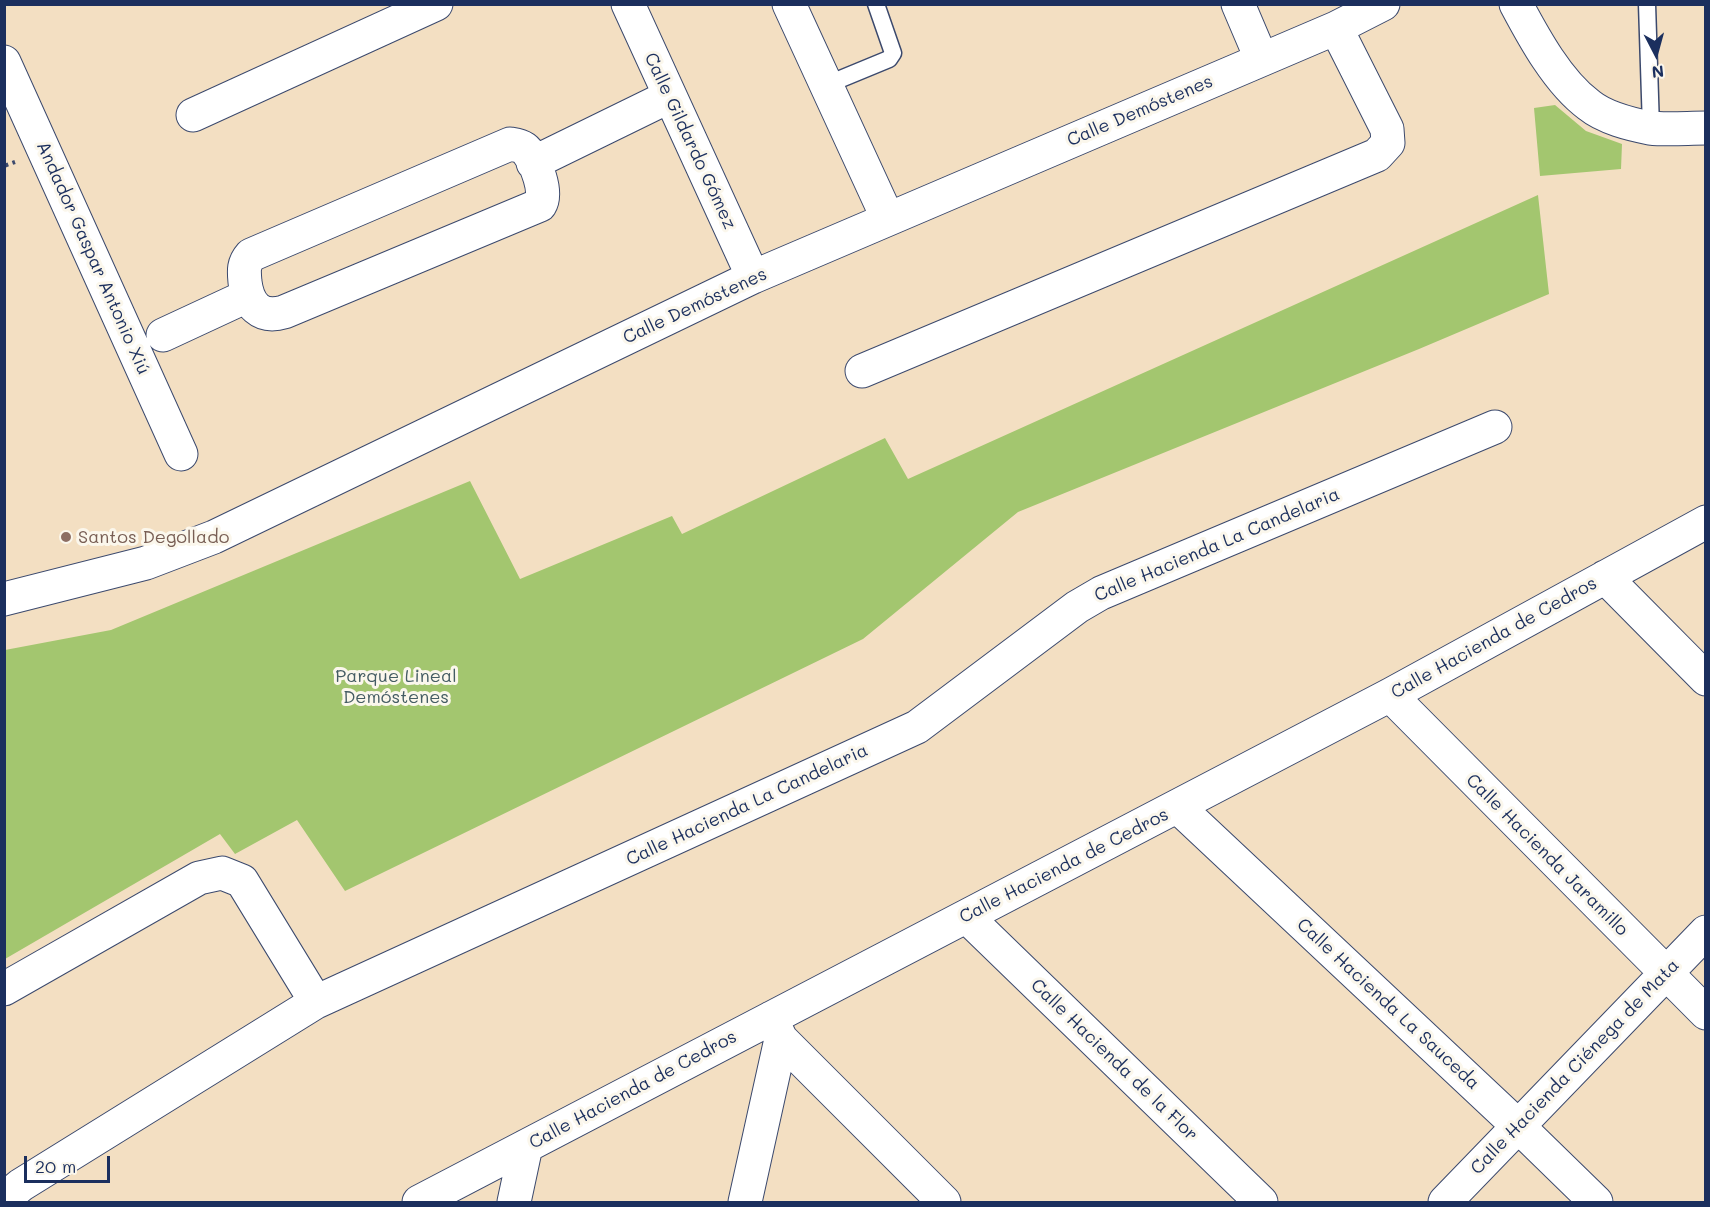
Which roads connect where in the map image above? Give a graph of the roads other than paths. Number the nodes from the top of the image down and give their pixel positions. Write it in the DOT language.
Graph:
graph roads {
  1 [pos="436,4"];
  2 [pos="628,4"];
  3 [pos="789,4"];
  4 [pos="876,4"];
  5 [pos="1238,4"];
  6 [pos="1383,4"];
  7 [pos="1516,4"];
  8 [pos="1647,4"];
  9 [pos="1336,28"];
  10 [pos="1261,58"];
  11 [pos="4,62"];
  12 [pos="825,85"];
  13 [pos="670,96"];
  14 [pos="193,115"];
  15 [pos="1651,128"];
  16 [pos="1706,128"];
  17 [pos="533,163"];
  18 [pos="888,219"];
  19 [pos="753,277"];
  20 [pos="247,296"];
  21 [pos="163,334"];
  22 [pos="862,371"];
  23 [pos="1495,427"];
  24 [pos="181,454"];
  25 [pos="1706,522"];
  26 [pos="1605,577"];
  27 [pos="4,599"];
  28 [pos="1706,679"];
  29 [pos="1390,695"];
  30 [pos="1178,807"];
  31 [pos="967,917"];
  32 [pos="1706,932"];
  33 [pos="1665,974"];
  34 [pos="4,988"];
  35 [pos="316,1002"];
  36 [pos="1706,1013"];
  37 [pos="776,1029"];
  38 [pos="1518,1126"];
  39 [pos="526,1146"];
  40 [pos="4,1199"];
  41 [pos="419,1203"];
  42 [pos="514,1203"];
  43 [pos="745,1203"];
  44 [pos="944,1203"];
  45 [pos="1261,1203"];
  46 [pos="1445,1203"];
  47 [pos="1596,1203"];
  1 -- 14 [label="street"];
  2 -- 13 [label="street, Calle Gildardo Gómez"];
  3 -- 12 [label="street"];
  4 -- 12 [label="lane"];
  5 -- 10 [label="street"];
  6 -- 9 [label="street, Calle Demóstenes"];
  7 -- 15 [label="street"];
  8 -- 15 [label="lane"];
  9 -- 10 [label="street, Calle Demóstenes"];
  9 -- 22 [label="street"];
  10 -- 18 [label="street, Calle Demóstenes"];
  11 -- 24 [label="street, Andador Gaspar Antonio Xiú"];
  12 -- 18 [label="street"];
  13 -- 17 [label="street"];
  13 -- 19 [label="street, Calle Gildardo Gómez"];
  15 -- 16 [label="street"];
  17 -- 20 [label="street"];
  17 -- 20 [label="street"];
  18 -- 19 [label="street, Calle Demóstenes"];
  19 -- 27 [label="street, Calle Demóstenes"];
  20 -- 21 [label="street"];
  23 -- 35 [label="street, Calle Hacienda La Candelaria"];
  25 -- 26 [label="street, Calle Hacienda de Cedros"];
  26 -- 28 [label="street"];
  26 -- 29 [label="street, Calle Hacienda de Cedros"];
  29 -- 30 [label="street, Calle Hacienda de Cedros"];
  29 -- 33 [label="street, Calle Hacienda Jaramillo"];
  30 -- 31 [label="street, Calle Hacienda de Cedros"];
  30 -- 38 [label="street, Calle Hacienda La Sauceda"];
  31 -- 37 [label="street, Calle Hacienda de Cedros"];
  31 -- 45 [label="street, Calle Hacienda de la Flor"];
  32 -- 33 [label="street, Calle Hacienda Ciénega de Mata"];
  33 -- 36 [label="street, Calle Hacienda Jaramillo"];
  33 -- 38 [label="street, Calle Hacienda Ciénega de Mata"];
  34 -- 35 [label="street"];
  35 -- 40 [label="street, Calle Hacienda La Candelaria"];
  37 -- 39 [label="street, Calle Hacienda de Cedros"];
  37 -- 43 [label="street"];
  37 -- 44 [label="street"];
  38 -- 46 [label="street, Calle Hacienda Ciénega de Mata"];
  38 -- 47 [label="street, Calle Hacienda La Sauceda"];
  39 -- 41 [label="street, Calle Hacienda de Cedros"];
  39 -- 42 [label="street"];
}
